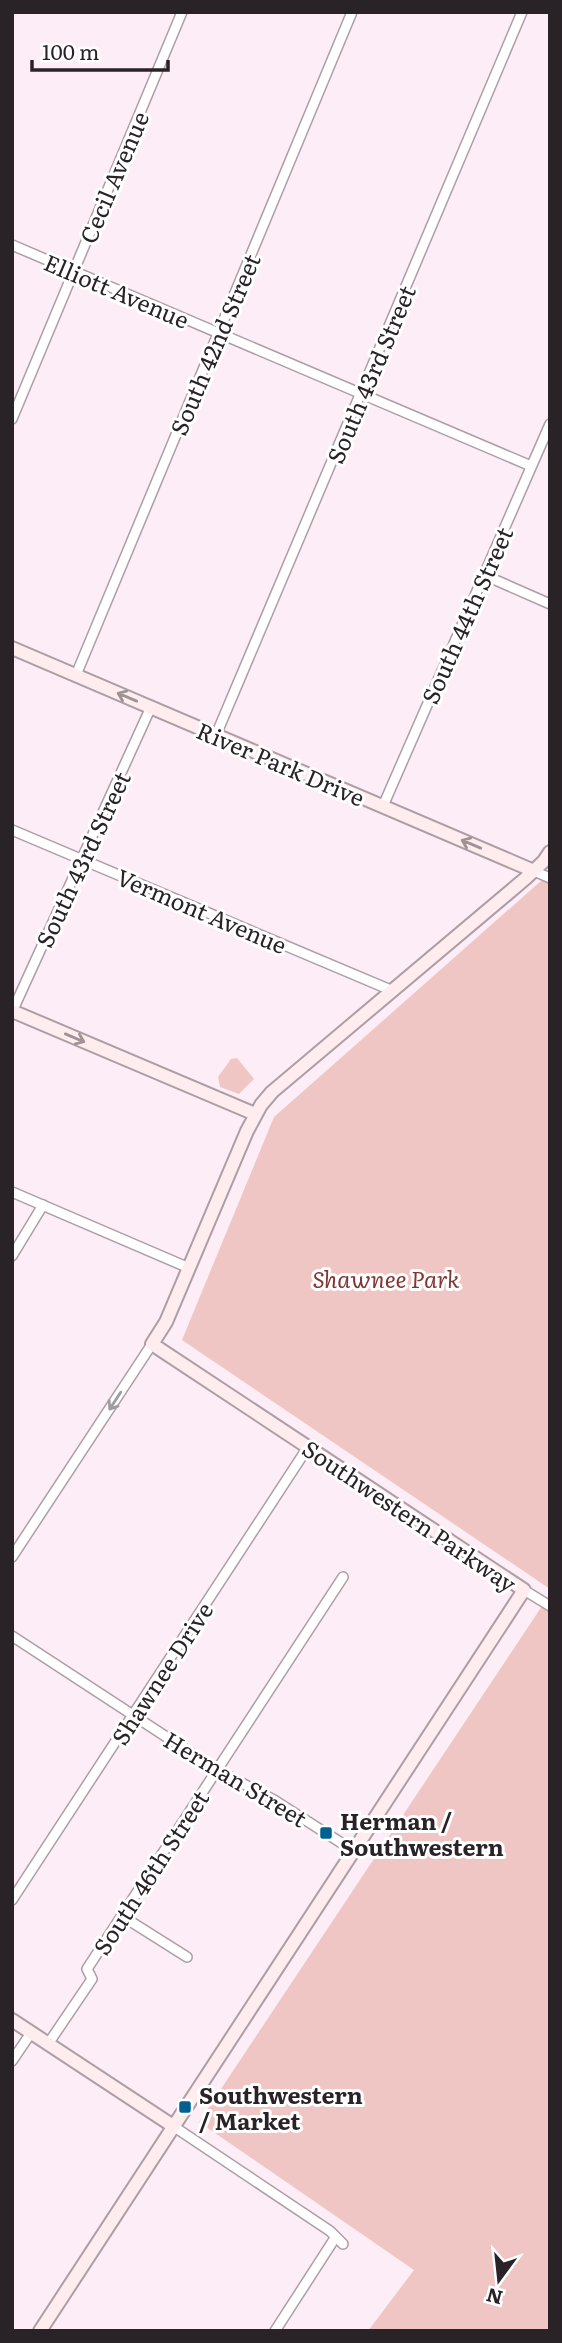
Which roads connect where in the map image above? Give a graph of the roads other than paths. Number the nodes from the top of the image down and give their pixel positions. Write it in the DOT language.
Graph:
graph roads {
  1 [pos="182,12"];
  2 [pos="352,12"];
  3 [pos="522,12"];
  4 [pos="12,245"];
  5 [pos="74,271"];
  6 [pos="218,333"];
  7 [pos="362,394"];
  8 [pos="12,419"];
  9 [pos="550,424"];
  10 [pos="531,466"];
  11 [pos="484,575"];
  12 [pos="550,604"];
  13 [pos="12,648"];
  14 [pos="76,675"];
  15 [pos="151,707"];
  16 [pos="216,735"];
  17 [pos="383,806"];
  18 [pos="12,830"];
  19 [pos="550,852"];
  20 [pos="82,859"];
  21 [pos="534,871"];
  22 [pos="550,878"];
  23 [pos="393,991"];
  24 [pos="12,1011"];
  25 [pos="256,1114"];
  26 [pos="12,1192"];
  27 [pos="43,1205"];
  28 [pos="12,1256"];
  29 [pos="189,1268"];
  30 [pos="152,1344"];
  31 [pos="308,1447"];
  32 [pos="12,1557"];
  33 [pos="343,1577"];
  34 [pos="524,1590"];
  35 [pos="550,1606"];
  36 [pos="12,1636"];
  37 [pos="133,1715"];
  38 [pos="217,1770"];
  39 [pos="354,1851"];
  40 [pos="12,1900"];
  41 [pos="122,1916"];
  42 [pos="187,1957"];
  43 [pos="12,2020"];
  44 [pos="31,2033"];
  45 [pos="48,2044"];
  46 [pos="12,2061"];
  47 [pos="173,2126"];
  48 [pos="40,2331"];
  49 [pos="275,2331"];
  1 -- 5 [label="street, Cecil Avenue"];
  2 -- 6 [label="street, South 42nd Street"];
  3 -- 7 [label="street, South 43rd Street"];
  4 -- 5 [label="street, Elliott Avenue"];
  5 -- 6 [label="street, Elliott Avenue"];
  5 -- 8 [label="street, Cecil Avenue"];
  6 -- 7 [label="street, Elliott Avenue"];
  6 -- 14 [label="street, South 42nd Street"];
  7 -- 10 [label="street, Elliott Avenue"];
  7 -- 16 [label="street, South 43rd Street"];
  9 -- 10 [label="street, South 44th Street"];
  10 -- 11 [label="street, South 44th Street"];
  11 -- 12 [label="street"];
  11 -- 17 [label="street, South 44th Street"];
  13 -- 14 [label="street, River Park Drive"];
  15 -- 14 [label="street, River Park Drive, one-way"];
  15 -- 16 [label="street, River Park Drive"];
  15 -- 20 [label="street, South 43rd Street"];
  16 -- 17 [label="street, River Park Drive"];
  21 -- 17 [label="street, River Park Drive, one-way"];
  18 -- 20 [label="street, Vermont Avenue"];
  19 -- 21 [label="street"];
  20 -- 23 [label="street, Vermont Avenue"];
  20 -- 24 [label="street, South 43rd Street"];
  21 -- 22 [label="street, River Park Drive"];
  21 -- 23 [label="street"];
  23 -- 25 [label="street"];
  24 -- 25 [label="street, one-way"];
  25 -- 29 [label="street"];
  26 -- 27 [label="street"];
  27 -- 28 [label="street"];
  27 -- 29 [label="street"];
  29 -- 30 [label="street"];
  30 -- 31 [label="street, Southwestern Parkway"];
  30 -- 32 [label="street, one-way"];
  31 -- 34 [label="street, Southwestern Parkway"];
  31 -- 37 [label="street, Shawnee Drive"];
  33 -- 38 [label="street, South 46th Street"];
  34 -- 35 [label="street"];
  34 -- 39 [label="street, Southwestern Parkway"];
  36 -- 37 [label="street, Herman Street"];
  37 -- 38 [label="street, Herman Street"];
  37 -- 40 [label="street, Shawnee Drive"];
  38 -- 39 [label="street, Herman Street"];
  38 -- 41 [label="street, South 46th Street"];
  39 -- 47 [label="street, Southwestern Parkway"];
  41 -- 42 [label="street"];
  41 -- 45 [label="street, South 46th Street"];
  43 -- 44 [label="street"];
  44 -- 45 [label="street"];
  44 -- 46 [label="street"];
  45 -- 47 [label="street"];
  47 -- 48 [label="street, Southwestern Parkway"];
  47 -- 49 [label="street"];
}
